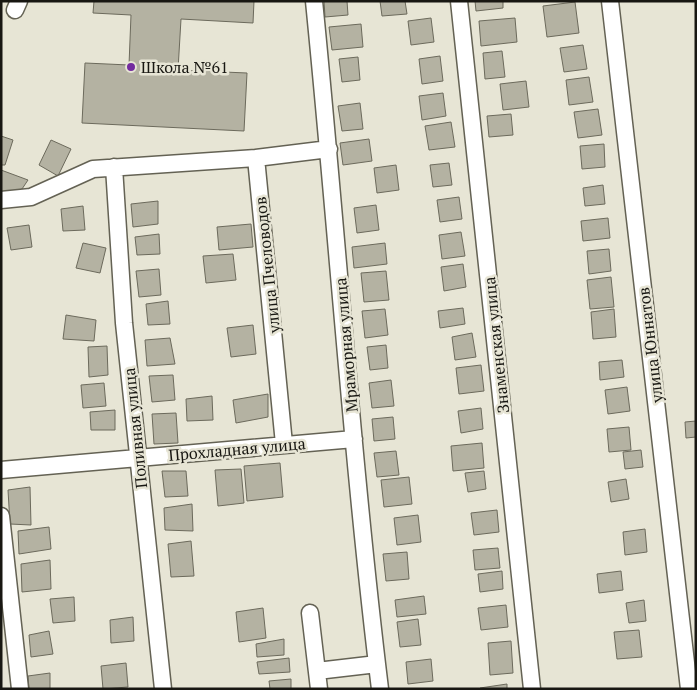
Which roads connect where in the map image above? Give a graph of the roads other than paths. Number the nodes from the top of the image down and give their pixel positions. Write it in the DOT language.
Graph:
graph roads {
  1 [pos="314,1"];
  2 [pos="459,1"];
  3 [pos="610,1"];
  4 [pos="329,149"];
  5 [pos="256,158"];
  6 [pos="114,167"];
  7 [pos="1,200"];
  8 [pos="354,439"];
  9 [pos="284,444"];
  10 [pos="138,458"];
  11 [pos="1,470"];
  12 [pos="1,516"];
  13 [pos="310,613"];
  14 [pos="377,664"];
  15 [pos="317,671"];
  16 [pos="20,689"];
  17 [pos="163,689"];
  18 [pos="319,689"];
  19 [pos="380,689"];
  20 [pos="532,689"];
  21 [pos="690,689"];
  1 -- 4 [label="street, Мраморная улица"];
  2 -- 20 [label="street, Знаменская улица"];
  3 -- 21 [label="street, улица Юннатов"];
  4 -- 5 [label="street"];
  4 -- 8 [label="street, Мраморная улица"];
  5 -- 6 [label="street"];
  5 -- 9 [label="street, улица Пчеловодов"];
  6 -- 7 [label="street"];
  6 -- 10 [label="street, Поливная улица"];
  8 -- 9 [label="street, Прохладная улица"];
  8 -- 14 [label="street, Мраморная улица"];
  9 -- 10 [label="street, Прохладная улица"];
  10 -- 11 [label="street, Прохладная улица"];
  10 -- 17 [label="street, Поливная улица"];
  12 -- 16 [label="street"];
  13 -- 15 [label="street"];
  14 -- 15 [label="street"];
  14 -- 19 [label="street, Мраморная улица"];
  15 -- 18 [label="street"];
}
